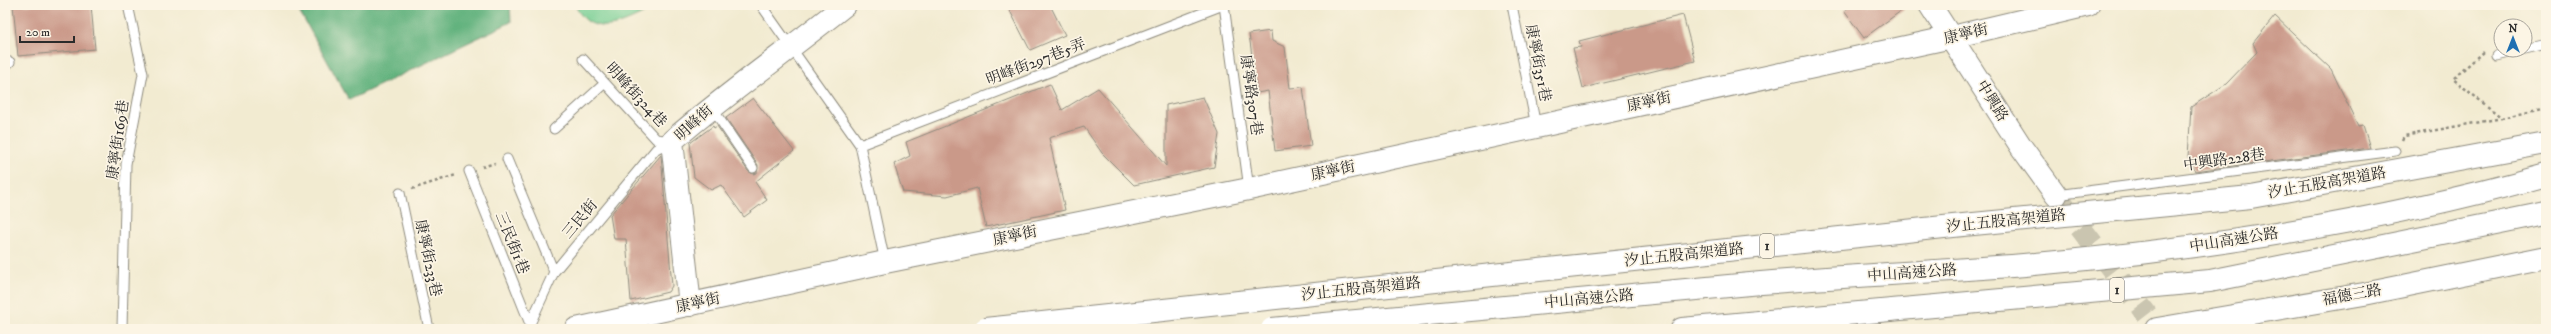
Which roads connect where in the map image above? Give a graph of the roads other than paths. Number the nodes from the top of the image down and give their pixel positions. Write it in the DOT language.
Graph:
graph roads {
  1 [pos="128,5"];
  2 [pos="761,5"];
  3 [pos="845,5"];
  4 [pos="1224,5"];
  5 [pos="1512,5"];
  6 [pos="1930,5"];
  7 [pos="2088,5"];
  8 [pos="1952,37"];
  9 [pos="2546,44"];
  10 [pos="793,47"];
  11 [pos="2533,47"];
  12 [pos="583,59"];
  13 [pos="605,83"];
  14 [pos="711,107"];
  15 [pos="1536,126"];
  16 [pos="554,129"];
  17 [pos="672,141"];
  18 [pos="2546,143"];
  19 [pos="860,145"];
  20 [pos="2395,151"];
  21 [pos="507,159"];
  22 [pos="753,168"];
  23 [pos="469,171"];
  24 [pos="2546,175"];
  25 [pos="1249,189"];
  26 [pos="400,193"];
  27 [pos="2056,195"];
  28 [pos="2546,213"];
  29 [pos="2546,257"];
  30 [pos="885,262"];
  31 [pos="554,272"];
  32 [pos="690,305"];
  33 [pos="2155,325"];
  34 [pos="530,326"];
  35 [pos="122,329"];
  36 [pos="429,329"];
  37 [pos="576,329"];
  38 [pos="985,329"];
  39 [pos="1272,329"];
  40 [pos="1682,329"];
  1 -- 35 [label="lane, 康寧街169巷"];
  2 -- 10 [label="lane"];
  3 -- 10 [label="main road, 明峰街"];
  4 -- 19 [label="lane, 明峰街297巷5弄"];
  4 -- 25 [label="lane, 康寧路307巷"];
  5 -- 15 [label="lane, 康寧街351巷"];
  6 -- 8 [label="main road, 中興路"];
  7 -- 8 [label="main road, 康寧街"];
  8 -- 15 [label="main road, 康寧街"];
  8 -- 27 [label="main road, 中興路"];
  9 -- 11 [label="lane"];
  10 -- 14 [label="main road, 明峰街"];
  10 -- 19 [label="lane"];
  12 -- 13 [label="lane, 明峰街324巷"];
  13 -- 16 [label="lane"];
  13 -- 17 [label="lane, 明峰街324巷"];
  14 -- 17 [label="main road, 明峰街"];
  14 -- 22 [label="lane"];
  15 -- 25 [label="main road, 康寧街"];
  17 -- 31 [label="lane, 三民街"];
  17 -- 32 [label="main road, 明峰街"];
  18 -- 38 [label="main road, 汐止五股高架道路 / 1, bridge"];
  19 -- 30 [label="lane"];
  20 -- 27 [label="lane, 中興路228巷"];
  21 -- 31 [label="lane"];
  23 -- 34 [label="lane, 三民街1巷"];
  24 -- 39 [label="main road, 中山高速公路 / 1, bridge"];
  25 -- 30 [label="main road, 康寧街"];
  26 -- 36 [label="lane, 康寧街233巷"];
  28 -- 40 [label="main road, 1"];
  29 -- 33 [label="main road, 福德三路"];
  30 -- 32 [label="main road, 康寧街"];
  31 -- 34 [label="lane, 三民街"];
  32 -- 37 [label="main road, 康寧街"];
}
